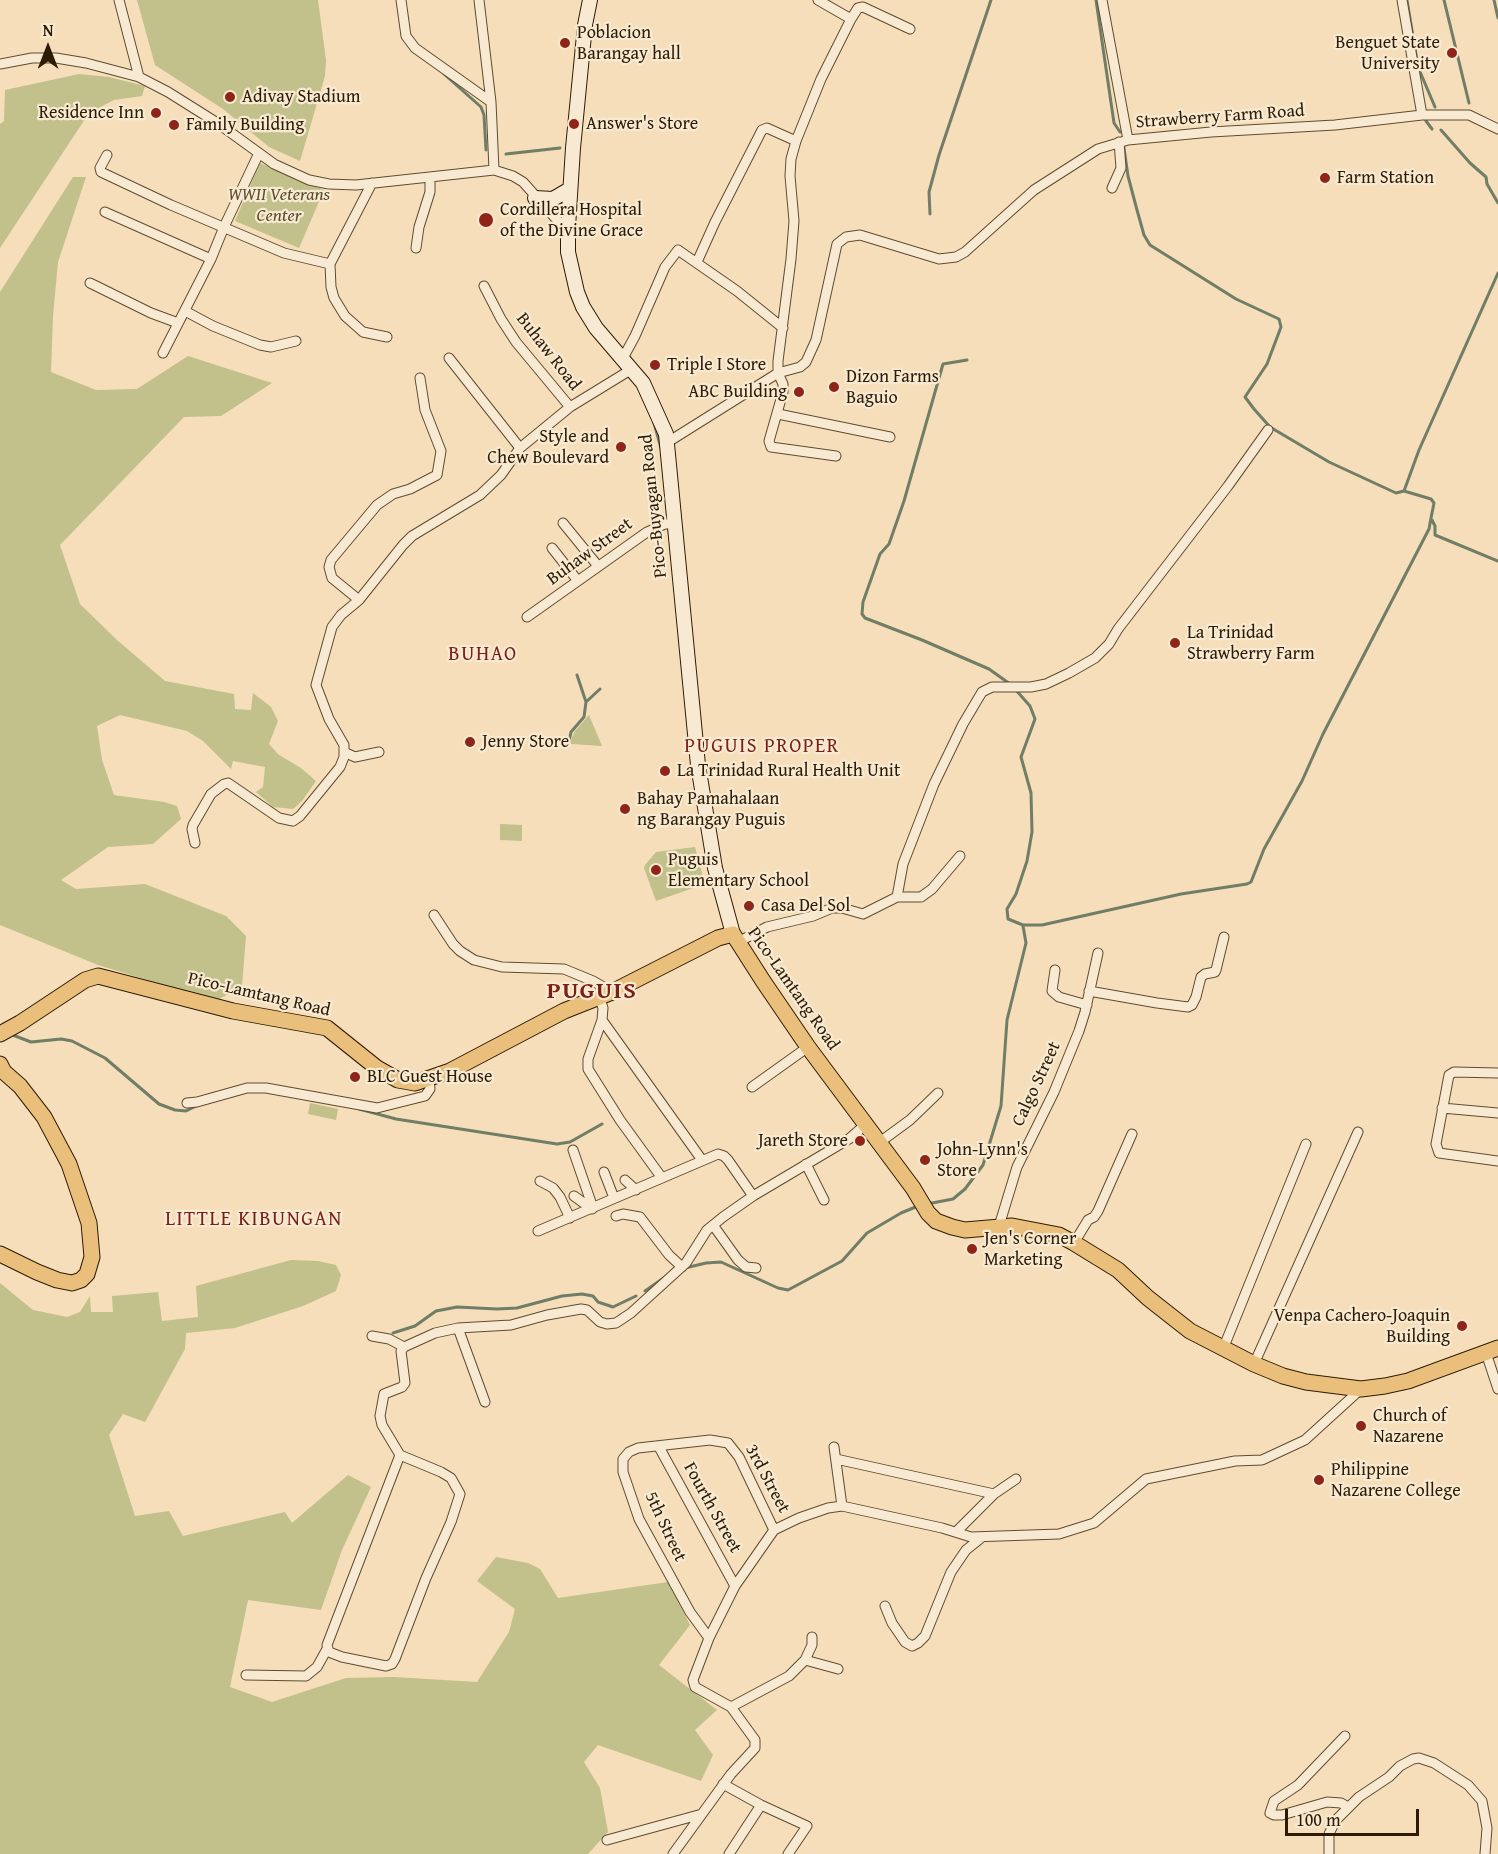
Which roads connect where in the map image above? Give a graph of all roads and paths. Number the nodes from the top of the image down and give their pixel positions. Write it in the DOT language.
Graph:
graph roads {
  1 [pos="119,0"];
  2 [pos="401,0"];
  3 [pos="479,0"];
  4 [pos="590,0"];
  5 [pos="818,0"];
  6 [pos="1102,0"];
  7 [pos="1402,0"];
  8 [pos="851,19"];
  9 [pos="910,29"];
  10 [pos="0,64"];
  11 [pos="138,77"];
  12 [pos="491,102"];
  13 [pos="1422,115"];
  14 [pos="1498,129"];
  15 [pos="796,141"];
  16 [pos="1124,141"];
  17 [pos="259,153"];
  18 [pos="107,155"];
  19 [pos="494,170"];
  20 [pos="430,177"];
  21 [pos="372,183"];
  22 [pos="1112,188"];
  23 [pos="570,189"];
  24 [pos="535,198"];
  25 [pos="105,212"];
  26 [pos="224,227"];
  27 [pos="568,227"];
  28 [pos="416,248"];
  29 [pos="211,259"];
  30 [pos="697,262"];
  31 [pos="330,264"];
  32 [pos="90,283"];
  33 [pos="484,286"];
  34 [pos="185,311"];
  35 [pos="178,324"];
  36 [pos="783,328"];
  37 [pos="387,337"];
  38 [pos="296,341"];
  39 [pos="163,353"];
  40 [pos="449,358"];
  41 [pos="627,364"];
  42 [pos="778,373"];
  43 [pos="420,378"];
  44 [pos="570,406"];
  45 [pos="778,414"];
  46 [pos="1268,430"];
  47 [pos="890,437"];
  48 [pos="668,442"];
  49 [pos="520,448"];
  50 [pos="836,456"];
  51 [pos="563,523"];
  52 [pos="670,524"];
  53 [pos="552,548"];
  54 [pos="598,566"];
  55 [pos="578,581"];
  56 [pos="359,600"];
  57 [pos="527,618"];
  58 [pos="344,752"];
  59 [pos="380,752"];
  60 [pos="195,843"];
  61 [pos="960,856"];
  62 [pos="897,897"];
  63 [pos="434,915"];
  64 [pos="1224,937"];
  65 [pos="736,938"];
  66 [pos="1098,953"];
  67 [pos="1055,970"];
  68 [pos="1089,991"];
  69 [pos="605,994"];
  70 [pos="1087,1005"];
  71 [pos="602,1020"];
  72 [pos="0,1034"];
  73 [pos="808,1047"];
  74 [pos="0,1064"];
  75 [pos="1498,1073"];
  76 [pos="429,1078"];
  77 [pos="752,1087"];
  78 [pos="938,1093"];
  79 [pos="187,1103"];
  80 [pos="1442,1108"];
  81 [pos="1498,1113"];
  82 [pos="865,1125"];
  83 [pos="1358,1132"];
  84 [pos="1132,1134"];
  85 [pos="880,1142"];
  86 [pos="1306,1144"];
  87 [pos="573,1150"];
  88 [pos="702,1160"];
  89 [pos="1498,1161"];
  90 [pos="806,1164"];
  91 [pos="604,1172"];
  92 [pos="662,1178"];
  93 [pos="625,1180"];
  94 [pos="540,1181"];
  95 [pos="636,1190"];
  96 [pos="574,1196"];
  97 [pos="753,1196"];
  98 [pos="614,1198"];
  99 [pos="824,1200"];
  100 [pos="593,1208"];
  101 [pos="616,1216"];
  102 [pos="570,1218"];
  103 [pos="713,1225"];
  104 [pos="999,1226"];
  105 [pos="538,1231"];
  106 [pos="1074,1243"];
  107 [pos="0,1254"];
  108 [pos="681,1267"];
  109 [pos="756,1268"];
  110 [pos="458,1328"];
  111 [pos="372,1336"];
  112 [pos="404,1347"];
  113 [pos="1223,1349"];
  114 [pos="1492,1351"];
  115 [pos="1254,1364"];
  116 [pos="1361,1389"];
  117 [pos="1498,1389"];
  118 [pos="485,1402"];
  119 [pos="659,1447"];
  120 [pos="834,1447"];
  121 [pos="400,1455"];
  122 [pos="836,1459"];
  123 [pos="1016,1479"];
  124 [pos="994,1494"];
  125 [pos="842,1506"];
  126 [pos="774,1530"];
  127 [pos="956,1532"];
  128 [pos="981,1538"];
  129 [pos="735,1586"];
  130 [pos="885,1606"];
  131 [pos="812,1637"];
  132 [pos="709,1638"];
  133 [pos="327,1649"];
  134 [pos="806,1660"];
  135 [pos="838,1669"];
  136 [pos="246,1675"];
  137 [pos="731,1707"];
  138 [pos="1345,1736"];
  139 [pos="723,1784"];
  140 [pos="761,1805"];
  141 [pos="1348,1808"];
  142 [pos="702,1814"];
  143 [pos="607,1840"];
  144 [pos="673,1854"];
  145 [pos="729,1854"];
  146 [pos="788,1854"];
  147 [pos="1329,1854"];
  148 [pos="1485,1854"];
  1 -- 11 [label="street"];
  2 -- 12 [label="street"];
  3 -- 12 [label="street"];
  4 -- 23 [label="main road, Pico-Buyagan Road"];
  5 -- 8 [label="street"];
  6 -- 16 [label="street"];
  7 -- 13 [label="street"];
  8 -- 9 [label="street"];
  8 -- 15 [label="street"];
  10 -- 11 [label="street"];
  11 -- 17 [label="street"];
  12 -- 19 [label="street"];
  13 -- 14 [label="street, Strawberry Farm Road"];
  13 -- 16 [label="street, Strawberry Farm Road"];
  15 -- 30 [label="street"];
  15 -- 36 [label="street"];
  16 -- 22 [label="street"];
  16 -- 42 [label="street, Strawberry Farm Road"];
  17 -- 21 [label="street"];
  17 -- 26 [label="street"];
  18 -- 26 [label="street"];
  19 -- 20 [label="street"];
  19 -- 24 [label="street"];
  20 -- 21 [label="street"];
  20 -- 28 [label="street"];
  21 -- 31 [label="street"];
  23 -- 24 [label="main road"];
  23 -- 27 [label="main road, Pico-Buyagan Road"];
  24 -- 27 [label="street"];
  25 -- 29 [label="street"];
  26 -- 29 [label="street"];
  26 -- 31 [label="street"];
  27 -- 41 [label="main road, Pico-Buyagan Road"];
  29 -- 34 [label="street"];
  30 -- 36 [label="street"];
  30 -- 41 [label="street"];
  31 -- 37 [label="street"];
  32 -- 35 [label="street"];
  33 -- 44 [label="street, Buhaw Road"];
  34 -- 35 [label="street"];
  34 -- 38 [label="street"];
  35 -- 39 [label="street"];
  36 -- 42 [label="street"];
  40 -- 49 [label="street"];
  41 -- 44 [label="street"];
  41 -- 48 [label="main road, Pico-Buyagan Road"];
  42 -- 45 [label="street"];
  42 -- 48 [label="street, Strawberry Farm Road"];
  43 -- 56 [label="street"];
  44 -- 49 [label="street"];
  45 -- 47 [label="street"];
  45 -- 50 [label="street"];
  46 -- 62 [label="street"];
  48 -- 52 [label="main road, Pico-Buyagan Road"];
  49 -- 56 [label="street"];
  51 -- 54 [label="street"];
  52 -- 54 [label="street, Buhaw Street"];
  52 -- 65 [label="main road, Pico-Buyagan Road"];
  53 -- 55 [label="street"];
  54 -- 55 [label="street, Buhaw Street"];
  55 -- 57 [label="street, Buhaw Street"];
  56 -- 58 [label="street"];
  58 -- 59 [label="street"];
  58 -- 60 [label="street"];
  61 -- 62 [label="street"];
  62 -- 65 [label="street"];
  63 -- 69 [label="street"];
  64 -- 68 [label="street"];
  65 -- 69 [label="main road, Pico-Lamtang Road"];
  65 -- 73 [label="main road, Pico-Lamtang Road"];
  66 -- 68 [label="street, Calgo Street"];
  67 -- 70 [label="street"];
  68 -- 70 [label="street, Calgo Street"];
  69 -- 71 [label="street"];
  69 -- 76 [label="main road, Pico-Lamtang Road"];
  70 -- 104 [label="street, Calgo Street"];
  71 -- 88 [label="street"];
  71 -- 92 [label="street"];
  72 -- 76 [label="main road, Pico-Lamtang Road"];
  73 -- 77 [label="street"];
  73 -- 82 [label="main road, Pico-Lamtang Road"];
  74 -- 107 [label="main road"];
  75 -- 80 [label="street"];
  76 -- 79 [label="street"];
  78 -- 85 [label="street"];
  80 -- 81 [label="street"];
  80 -- 89 [label="street"];
  82 -- 85 [label="main road, Pico-Lamtang Road"];
  82 -- 90 [label="street"];
  83 -- 115 [label="street"];
  84 -- 106 [label="street"];
  85 -- 104 [label="main road, Pico-Lamtang Road"];
  86 -- 113 [label="street"];
  87 -- 100 [label="street"];
  88 -- 92 [label="street"];
  88 -- 97 [label="street"];
  90 -- 97 [label="street"];
  90 -- 99 [label="street"];
  91 -- 98 [label="street"];
  92 -- 95 [label="street"];
  93 -- 95 [label="street"];
  94 -- 102 [label="street"];
  95 -- 98 [label="street"];
  96 -- 100 [label="street"];
  97 -- 103 [label="street"];
  98 -- 100 [label="street"];
  100 -- 102 [label="street"];
  101 -- 108 [label="street"];
  102 -- 105 [label="street"];
  103 -- 108 [label="street"];
  103 -- 109 [label="street"];
  104 -- 106 [label="main road, Pico-Lamtang Road"];
  106 -- 113 [label="main road, Pico-Lamtang Road"];
  108 -- 110 [label="street"];
  110 -- 112 [label="street"];
  110 -- 118 [label="street"];
  111 -- 112 [label="street"];
  112 -- 121 [label="street"];
  113 -- 115 [label="main road, Pico-Lamtang Road"];
  114 -- 116 [label="main road, Pico-Lamtang Road"];
  114 -- 117 [label="street"];
  115 -- 116 [label="main road, Pico-Lamtang Road"];
  116 -- 128 [label="street"];
  119 -- 126 [label="street, 3rd Street"];
  119 -- 129 [label="street, Fourth Street"];
  119 -- 132 [label="street, 5th Street"];
  120 -- 122 [label="street"];
  121 -- 133 [label="street"];
  121 -- 133 [label="street"];
  122 -- 124 [label="street"];
  122 -- 125 [label="street"];
  123 -- 124 [label="street"];
  124 -- 127 [label="street"];
  125 -- 126 [label="street"];
  125 -- 127 [label="street"];
  126 -- 129 [label="street"];
  127 -- 128 [label="street"];
  128 -- 130 [label="street"];
  129 -- 132 [label="street"];
  131 -- 134 [label="street"];
  132 -- 137 [label="street"];
  133 -- 136 [label="street"];
  134 -- 135 [label="street"];
  134 -- 137 [label="street"];
  137 -- 139 [label="street"];
  138 -- 141 [label="street"];
  139 -- 140 [label="street"];
  139 -- 142 [label="street"];
  140 -- 145 [label="street"];
  140 -- 146 [label="street"];
  141 -- 147 [label="street"];
  141 -- 148 [label="street"];
  142 -- 143 [label="street"];
  142 -- 144 [label="street"];
}
